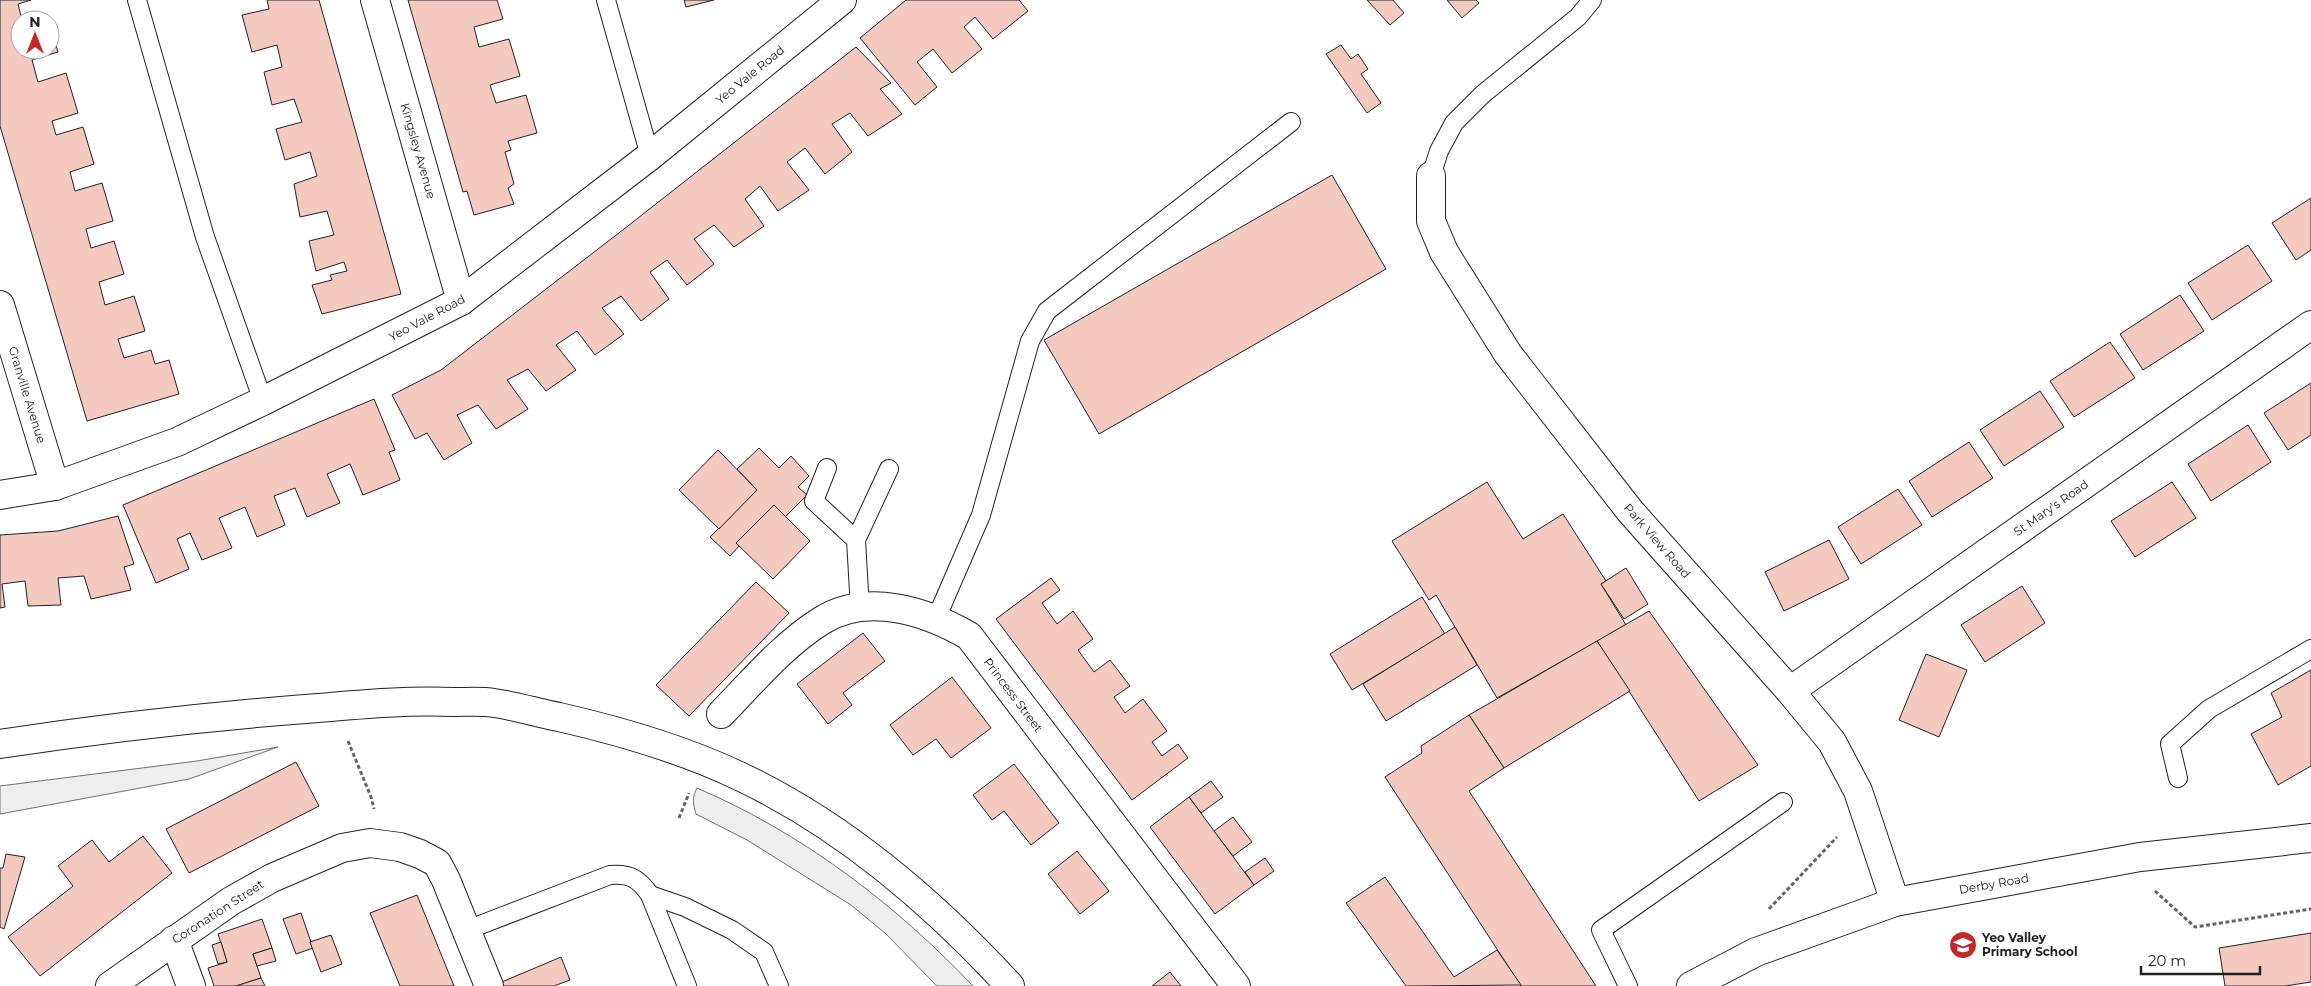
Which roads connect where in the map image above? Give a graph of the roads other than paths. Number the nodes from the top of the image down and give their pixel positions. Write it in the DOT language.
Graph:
graph roads {
  1 [pos="137,0"];
  2 [pos="375,0"];
  3 [pos="606,0"];
  4 [pos="1592,0"];
  5 [pos="836,2"];
  6 [pos="1291,122"];
  7 [pos="650,156"];
  8 [pos="1431,176"];
  9 [pos="460,302"];
  10 [pos="0,305"];
  11 [pos="2311,324"];
  12 [pos="263,402"];
  13 [pos="827,468"];
  14 [pos="889,469"];
  15 [pos="55,486"];
  16 [pos="0,495"];
  17 [pos="856,540"];
  18 [pos="860,609"];
  19 [pos="936,619"];
  20 [pos="2311,649"];
  21 [pos="1790,692"];
  22 [pos="721,714"];
  23 [pos="0,744"];
  24 [pos="2178,778"];
  25 [pos="1783,802"];
  26 [pos="2311,838"];
  27 [pos="650,895"];
  28 [pos="1895,902"];
  29 [pos="467,930"];
  30 [pos="174,940"];
  31 [pos="110,986"];
  32 [pos="191,986"];
  33 [pos="489,986"];
  34 [pos="687,986"];
  35 [pos="779,986"];
  36 [pos="1010,986"];
  37 [pos="1236,986"];
  38 [pos="1628,986"];
  39 [pos="1691,986"];
  1 -- 12 [label="lane"];
  2 -- 9 [label="street, Kingsley Avenue"];
  3 -- 7 [label="lane"];
  4 -- 8 [label="lane"];
  5 -- 7 [label="street, Yeo Vale Road"];
  6 -- 19 [label="lane"];
  7 -- 9 [label="street, Yeo Vale Road"];
  8 -- 21 [label="street, Park View Road"];
  9 -- 12 [label="street, Yeo Vale Road"];
  10 -- 15 [label="street, Granville Avenue"];
  11 -- 21 [label="street, St Mary's Road"];
  12 -- 15 [label="street, Yeo Vale Road"];
  13 -- 17 [label="lane"];
  14 -- 17 [label="lane"];
  15 -- 16 [label="street, Yeo Vale Road"];
  17 -- 18 [label="lane"];
  18 -- 19 [label="street, Princess Street"];
  18 -- 22 [label="street, Princess Street"];
  19 -- 37 [label="street, Princess Street"];
  20 -- 24 [label="lane"];
  21 -- 28 [label="street, Park View Road"];
  23 -- 36 [label="street"];
  25 -- 38 [label="lane"];
  26 -- 28 [label="street, Derby Road"];
  27 -- 29 [label="lane"];
  27 -- 34 [label="lane"];
  27 -- 35 [label="lane"];
  28 -- 39 [label="street, Derby Road"];
  29 -- 30 [label="street, Coronation Street"];
  29 -- 33 [label="street"];
  30 -- 31 [label="street, Coronation Street"];
  30 -- 32 [label="street"];
}
